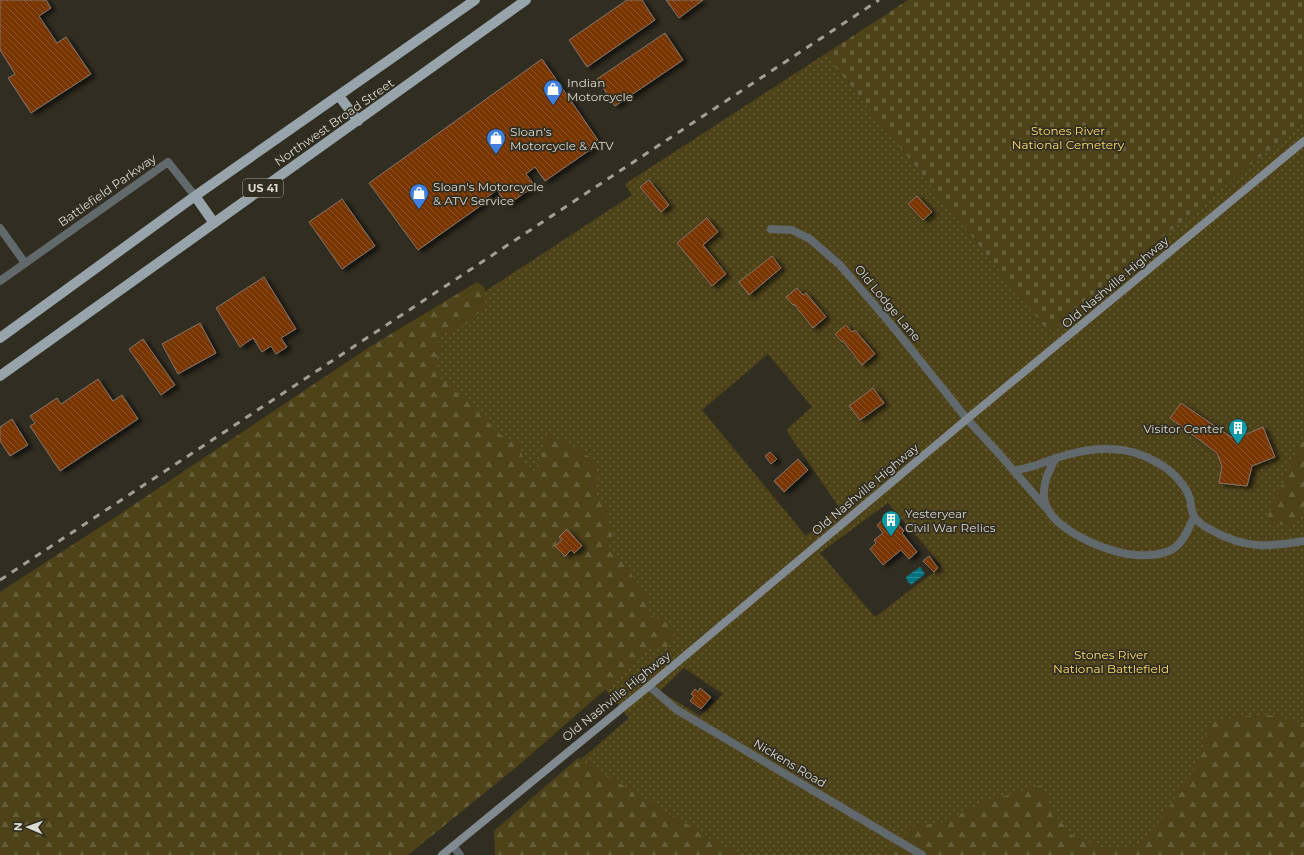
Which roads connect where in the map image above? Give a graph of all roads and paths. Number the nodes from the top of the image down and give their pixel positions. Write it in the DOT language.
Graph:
graph roads {
  1 [pos="475,0"];
  2 [pos="526,0"];
  3 [pos="339,96"];
  4 [pos="358,121"];
  5 [pos="1304,141"];
  6 [pos="195,196"];
  7 [pos="214,223"];
  8 [pos="0,228"];
  9 [pos="771,229"];
  10 [pos="25,263"];
  11 [pos="0,281"];
  12 [pos="0,338"];
  13 [pos="0,376"];
  14 [pos="967,419"];
  15 [pos="1056,458"];
  16 [pos="1014,471"];
  17 [pos="1048,511"];
  18 [pos="1194,517"];
  19 [pos="1304,541"];
  20 [pos="649,686"];
  21 [pos="453,846"];
  22 [pos="442,855"];
  23 [pos="460,855"];
  24 [pos="922,855"];
  1 -- 3 [label="main road, Northwest Broad Street / US 41"];
  2 -- 4 [label="main road, Northwest Broad Street / US 41"];
  3 -- 4 [label="main road"];
  3 -- 6 [label="main road, Northwest Broad Street / US 41"];
  4 -- 7 [label="main road, Northwest Broad Street / US 41"];
  5 -- 14 [label="main road, Old Nashville Highway"];
  6 -- 7 [label="main road"];
  6 -- 10 [label="street, Battlefield Parkway"];
  6 -- 12 [label="main road, Northwest Broad Street / US 41"];
  7 -- 13 [label="main road, Northwest Broad Street / US 41"];
  8 -- 10 [label="street"];
  9 -- 14 [label="street, Old Lodge Lane"];
  10 -- 11 [label="street, Battlefield Parkway"];
  14 -- 16 [label="street, Old Lodge Lane"];
  14 -- 20 [label="main road, Old Nashville Highway"];
  15 -- 16 [label="street"];
  15 -- 17 [label="street"];
  15 -- 18 [label="street"];
  16 -- 17 [label="street, Old Lodge Lane"];
  17 -- 18 [label="street"];
  18 -- 19 [label="street"];
  20 -- 21 [label="main road, Old Nashville Highway"];
  20 -- 24 [label="street, Nickens Road"];
  21 -- 22 [label="main road, Old Nashville Highway"];
  21 -- 23 [label="street"];
}
